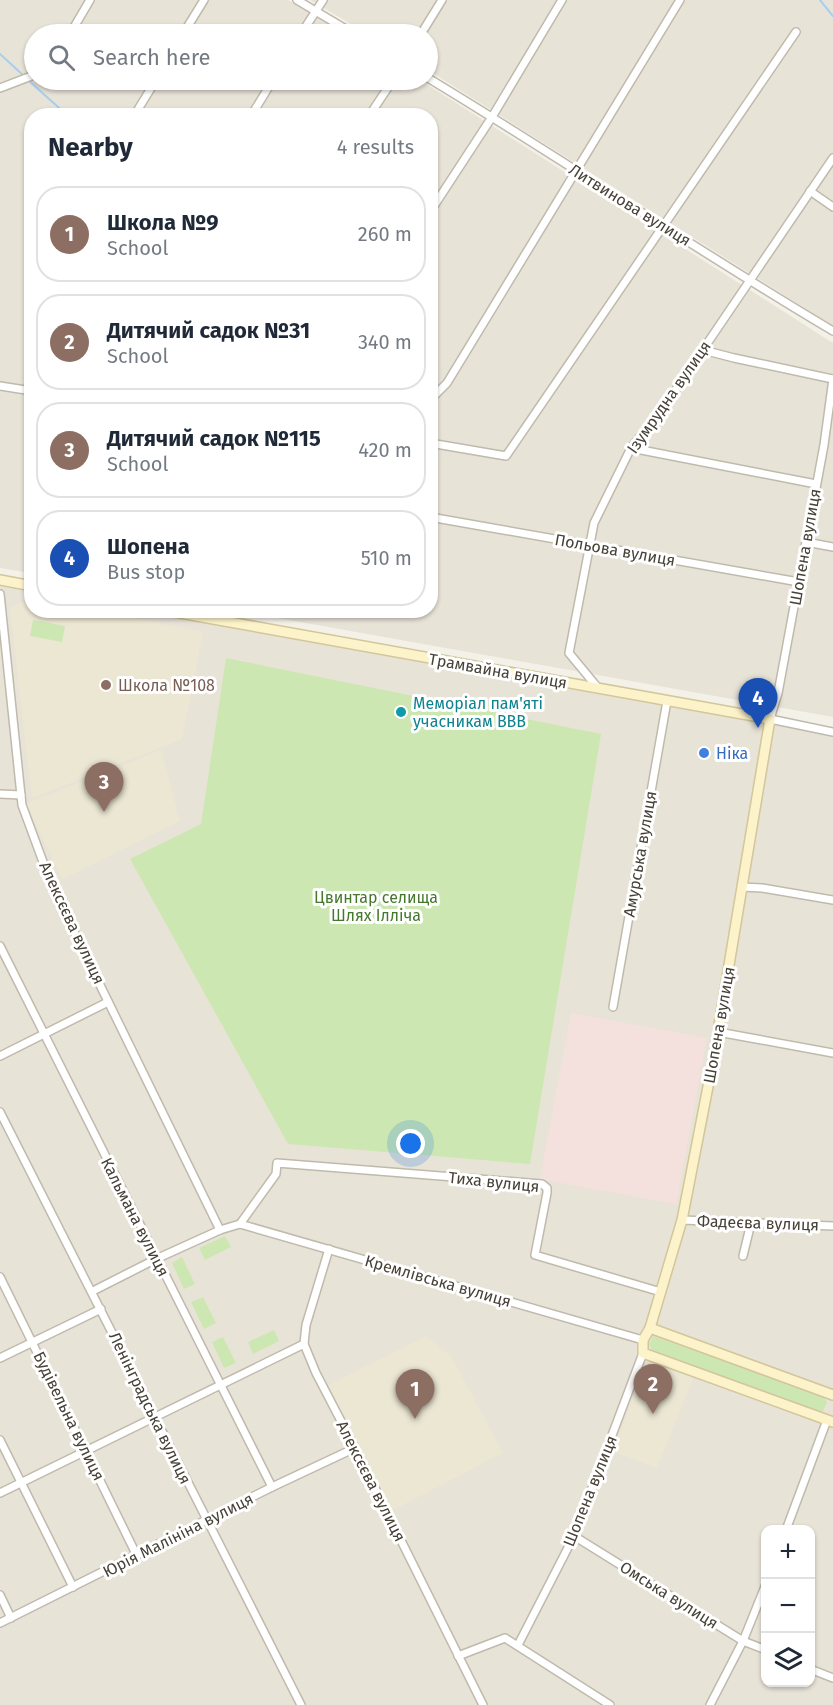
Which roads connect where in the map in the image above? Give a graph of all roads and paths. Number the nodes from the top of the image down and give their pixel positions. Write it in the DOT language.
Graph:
graph roads {
  1 [pos="90,0"];
  2 [pos="204,0"];
  3 [pos="297,0"];
  4 [pos="322,0"];
  5 [pos="442,0"];
  6 [pos="562,0"];
  7 [pos="680,0"];
  8 [pos="315,11"];
  9 [pos="76,24"];
  10 [pos="189,24"];
  11 [pos="307,24"];
  12 [pos="337,24"];
  13 [pos="427,24"];
  14 [pos="796,32"];
  15 [pos="24,78"];
  16 [pos="438,84"];
  17 [pos="0,88"];
  18 [pos="150,90"];
  19 [pos="267,90"];
  20 [pos="386,90"];
  21 [pos="139,108"];
  22 [pos="256,108"];
  23 [pos="374,108"];
  24 [pos="492,117"];
  25 [pos="833,158"];
  26 [pos="576,171"];
  27 [pos="810,191"];
  28 [pos="438,200"];
  29 [pos="833,207"];
  30 [pos="663,226"];
  31 [pos="748,281"];
  32 [pos="833,331"];
  33 [pos="703,350"];
  34 [pos="833,379"];
  35 [pos="0,386"];
  36 [pos="24,390"];
  37 [pos="438,392"];
  38 [pos="438,444"];
  39 [pos="824,445"];
  40 [pos="833,446"];
  41 [pos="631,448"];
  42 [pos="816,483"];
  43 [pos="438,518"];
  44 [pos="806,542"];
  45 [pos="588,545"];
  46 [pos="833,547"];
  47 [pos="0,580"];
  48 [pos="799,582"];
  49 [pos="24,584"];
  50 [pos="0,594"];
  51 [pos="220,618"];
  52 [pos="599,689"];
  53 [pos="667,701"];
  54 [pos="770,719"];
  55 [pos="833,732"];
  56 [pos="0,794"];
  57 [pos="21,795"];
  58 [pos="742,887"];
  59 [pos="833,900"];
  60 [pos="0,946"];
  61 [pos="108,1002"];
  62 [pos="613,1007"];
  63 [pos="718,1032"];
  64 [pos="44,1033"];
  65 [pos="833,1053"];
  66 [pos="0,1056"];
  67 [pos="0,1112"];
  68 [pos="682,1220"];
  69 [pos="751,1223"];
  70 [pos="236,1224"];
  71 [pos="833,1226"];
  72 [pos="220,1230"];
  73 [pos="329,1250"];
  74 [pos="743,1256"];
  75 [pos="156,1259"];
  76 [pos="0,1277"];
  77 [pos="93,1292"];
  78 [pos="661,1292"];
  79 [pos="101,1309"];
  80 [pos="650,1328"];
  81 [pos="643,1340"];
  82 [pos="32,1342"];
  83 [pos="304,1344"];
  84 [pos="643,1353"];
  85 [pos="0,1358"];
  86 [pos="220,1384"];
  87 [pos="833,1395"];
  88 [pos="154,1417"];
  89 [pos="830,1421"];
  90 [pos="0,1440"];
  91 [pos="356,1448"];
  92 [pos="86,1450"];
  93 [pos="21,1482"];
  94 [pos="272,1487"];
  95 [pos="0,1493"];
  96 [pos="206,1522"];
  97 [pos="788,1525"];
  98 [pos="574,1536"];
  99 [pos="137,1556"];
  100 [pos="73,1587"];
  101 [pos="761,1594"];
  102 [pos="0,1595"];
  103 [pos="11,1618"];
  104 [pos="0,1623"];
  105 [pos="743,1641"];
  106 [pos="518,1646"];
  107 [pos="761,1648"];
  108 [pos="458,1656"];
  109 [pos="815,1671"];
  110 [pos="833,1678"];
  111 [pos="301,1705"];
  112 [pos="483,1705"];
  113 [pos="610,1705"];
  114 [pos="710,1705"];
  1 -- 9 [label="street"];
  2 -- 10 [label="street"];
  3 -- 8 [label="street"];
  4 -- 8 [label="street"];
  5 -- 13 [label="street"];
  6 -- 24 [label="street"];
  7 -- 26 [label="street"];
  8 -- 11 [label="street"];
  8 -- 12 [label="street"];
  14 -- 30 [label="street"];
  15 -- 17 [label="street"];
  16 -- 24 [label="street, Литвинова вулиця"];
  18 -- 21 [label="street"];
  19 -- 22 [label="street"];
  20 -- 23 [label="street"];
  24 -- 26 [label="street, Литвинова вулиця"];
  24 -- 28 [label="street"];
  25 -- 27 [label="street, Ізумрудна вулиця"];
  26 -- 30 [label="street, Литвинова вулиця"];
  26 -- 37 [label="street"];
  27 -- 29 [label="street"];
  27 -- 31 [label="street, Ізумрудна вулиця"];
  30 -- 31 [label="street, Литвинова вулиця"];
  30 -- 38 [label="street"];
  31 -- 32 [label="street, Литвинова вулиця"];
  31 -- 33 [label="street, Ізумрудна вулиця"];
  33 -- 34 [label="street"];
  33 -- 41 [label="street, Ізумрудна вулиця"];
  34 -- 39 [label="street, Шопена вулиця"];
  35 -- 36 [label="street"];
  39 -- 40 [label="street"];
  39 -- 42 [label="street, Шопена вулиця"];
  41 -- 42 [label="street"];
  41 -- 45 [label="street, Ізумрудна вулиця"];
  42 -- 44 [label="street, Шопена вулиця"];
  43 -- 45 [label="street, Польова вулиця"];
  44 -- 46 [label="street"];
  44 -- 48 [label="street, Шопена вулиця"];
  45 -- 48 [label="street, Польова вулиця"];
  45 -- 52 [label="street, Ізумрудна вулиця"];
  47 -- 49 [label="street"];
  48 -- 54 [label="street, Шопена вулиця"];
  50 -- 57 [label="street, Алексєєва вулиця"];
  51 -- 52 [label="street, Трамвайна вулиця"];
  52 -- 53 [label="street, Трамвайна вулиця"];
  53 -- 54 [label="street, Трамвайна вулиця"];
  53 -- 62 [label="street, Амурська вулиця"];
  54 -- 55 [label="street, Трамвайна вулиця"];
  54 -- 58 [label="street, Шопена вулиця"];
  56 -- 57 [label="street"];
  57 -- 61 [label="street, Алексєєва вулиця"];
  58 -- 59 [label="street"];
  58 -- 63 [label="street, Шопена вулиця"];
  60 -- 64 [label="street, Кальмана вулиця"];
  61 -- 64 [label="street"];
  61 -- 72 [label="street, Алексєєва вулиця"];
  63 -- 65 [label="street"];
  63 -- 68 [label="street, Шопена вулиця"];
  64 -- 66 [label="street"];
  64 -- 75 [label="street, Кальмана вулиця"];
  67 -- 77 [label="street, Ленінградська вулиця"];
  68 -- 69 [label="street, Фадеєва вулиця"];
  68 -- 78 [label="street, Шопена вулиця"];
  69 -- 71 [label="street, Фадеєва вулиця"];
  69 -- 74 [label="street"];
  70 -- 72 [label="street"];
  70 -- 73 [label="street, Кремлівська вулиця"];
  70 -- 78 [label="street, Тиха вулиця"];
  72 -- 75 [label="street"];
  73 -- 81 [label="street, Кремлівська вулиця"];
  73 -- 83 [label="street"];
  75 -- 77 [label="street"];
  75 -- 86 [label="street, Кальмана вулиця"];
  76 -- 82 [label="street, Будівельна вулиця"];
  77 -- 79 [label="street, Ленінградська вулиця"];
  78 -- 80 [label="street, Шопена вулиця"];
  79 -- 82 [label="street"];
  79 -- 88 [label="street, Ленінградська вулиця"];
  80 -- 81 [label="street, Шопена вулиця"];
  80 -- 87 [label="street"];
  81 -- 84 [label="street, Шопена вулиця"];
  82 -- 85 [label="street"];
  82 -- 92 [label="street, Будівельна вулиця"];
  83 -- 86 [label="street"];
  83 -- 91 [label="street, Алексєєва вулиця"];
  84 -- 89 [label="street"];
  84 -- 98 [label="street, Шопена вулиця"];
  86 -- 88 [label="street"];
  86 -- 94 [label="street, Кальмана вулиця"];
  88 -- 92 [label="street"];
  88 -- 96 [label="street, Ленінградська вулиця"];
  89 -- 97 [label="street"];
  90 -- 93 [label="street"];
  91 -- 94 [label="street, Юрія Малініна вулиця"];
  91 -- 108 [label="street, Алексєєва вулиця"];
  92 -- 93 [label="street"];
  92 -- 99 [label="street, Будівельна вулиця"];
  93 -- 95 [label="street"];
  93 -- 100 [label="street"];
  94 -- 96 [label="street, Юрія Малініна вулиця"];
  96 -- 99 [label="street, Юрія Малініна вулиця"];
  96 -- 111 [label="street, Ленінградська вулиця"];
  98 -- 105 [label="street, Омська вулиця"];
  98 -- 106 [label="street, Шопена вулиця"];
  99 -- 100 [label="street, Юрія Малініна вулиця"];
  100 -- 103 [label="street, Юрія Малініна вулиця"];
  101 -- 105 [label="street"];
  102 -- 103 [label="street"];
  103 -- 104 [label="street, Юрія Малініна вулиця"];
  105 -- 107 [label="street, Омська вулиця"];
  105 -- 114 [label="street"];
  106 -- 108 [label="street"];
  106 -- 113 [label="street"];
  108 -- 112 [label="street, Алексєєва вулиця"];
  109 -- 110 [label="street"];
}
